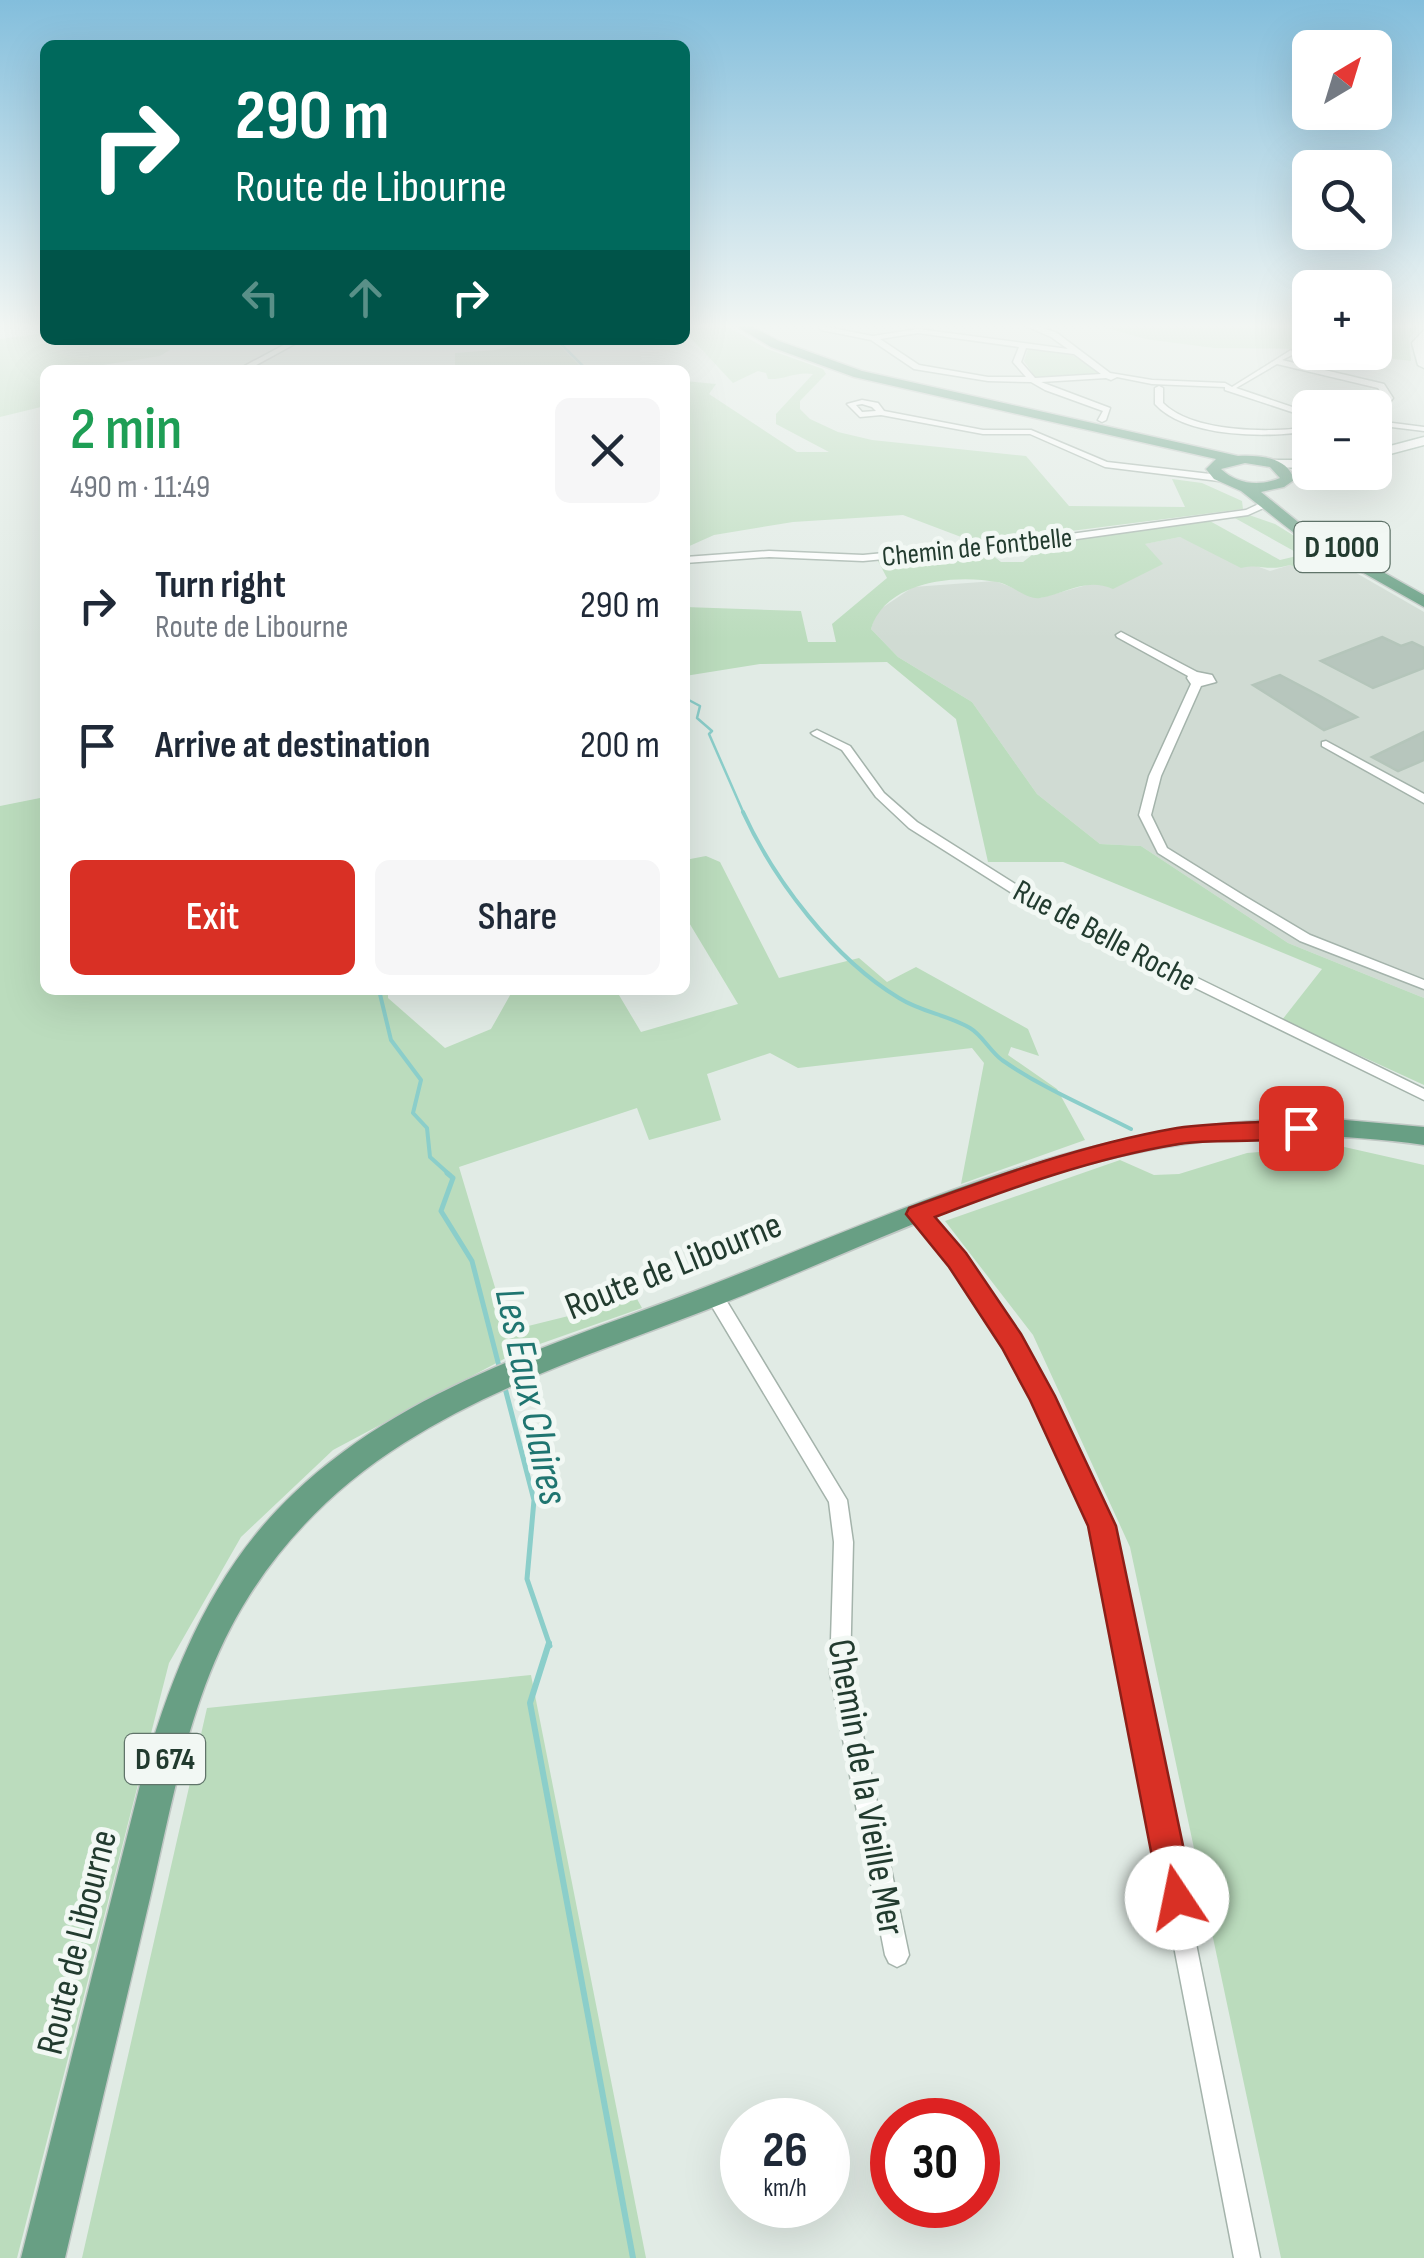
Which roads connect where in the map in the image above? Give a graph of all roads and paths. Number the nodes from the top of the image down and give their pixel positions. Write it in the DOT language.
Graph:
graph roads {
  1 [pos="964,428"];
  2 [pos="1081,428"];
  3 [pos="1100,428"];
  4 [pos="1225,428"];
  5 [pos="1292,430"];
  6 [pos="1424,441"];
  7 [pos="1392,450"];
  8 [pos="1236,459"];
  9 [pos="1274,464"];
  10 [pos="1292,465"];
  11 [pos="1216,473"];
  12 [pos="1292,476"];
  13 [pos="1282,481"];
  14 [pos="1244,486"];
  15 [pos="1272,510"];
  16 [pos="1248,512"];
  17 [pos="690,560"];
  18 [pos="1424,594"];
  19 [pos="1424,602"];
  20 [pos="1122,635"];
  21 [pos="817,733"];
  22 [pos="1326,744"];
  23 [pos="1424,799"];
  24 [pos="1424,985"];
  25 [pos="1424,1095"];
  26 [pos="1424,1136"];
  27 [pos="918,1214"];
  28 [pos="714,1295"];
  29 [pos="897,1955"];
  30 [pos="43,2258"];
  31 [pos="1247,2258"];
  1 -- 11 [label="street"];
  2 -- 11 [label="main road"];
  3 -- 8 [label="main road"];
  4 -- 5 [label="street"];
  6 -- 7 [label="main road"];
  8 -- 9 [label="main road"];
  8 -- 11 [label="main road"];
  9 -- 10 [label="main road"];
  9 -- 13 [label="main road"];
  11 -- 14 [label="main road"];
  12 -- 13 [label="main road"];
  13 -- 14 [label="main road"];
  13 -- 18 [label="main road, D 1000"];
  14 -- 15 [label="main road, D 1000"];
  15 -- 16 [label="street"];
  15 -- 16 [label="street, Chemin de Fontbelle"];
  15 -- 19 [label="main road, D 1000"];
  16 -- 17 [label="street, Chemin de Fontbelle"];
  20 -- 24 [label="street"];
  21 -- 25 [label="street, Rue de Belle Roche"];
  22 -- 23 [label="street"];
  26 -- 27 [label="main road, Route de Libourne / D 674"];
  27 -- 28 [label="main road, Route de Libourne / D 674"];
  27 -- 31 [label="street"];
  28 -- 29 [label="street, Chemin de la Vieille Mer"];
  28 -- 30 [label="main road, Route de Libourne / D 674"];
}
